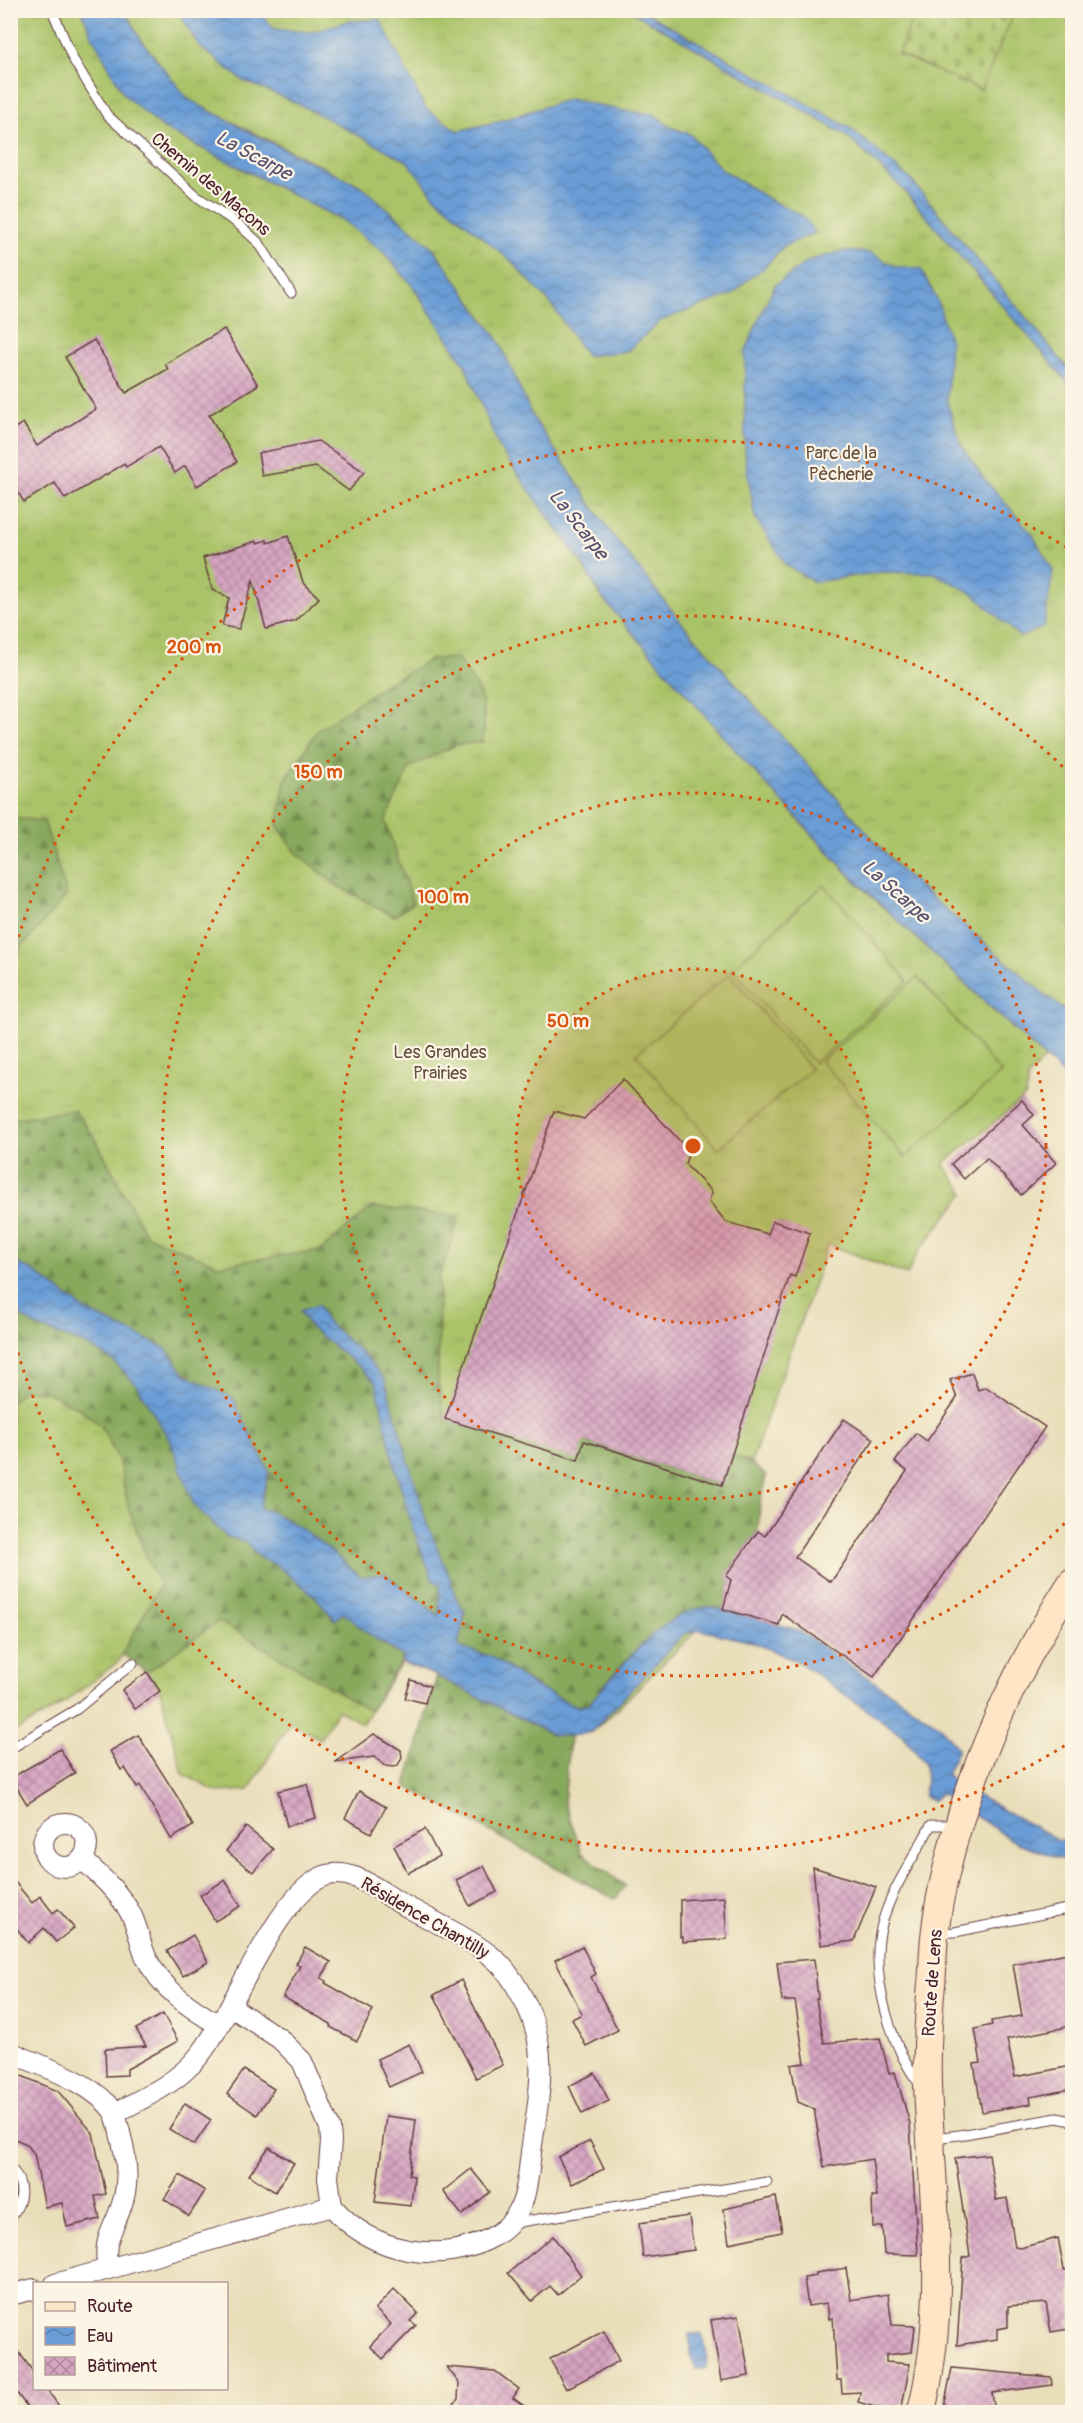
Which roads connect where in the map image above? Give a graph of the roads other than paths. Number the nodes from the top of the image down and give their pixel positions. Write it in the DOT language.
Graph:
graph roads {
  1 [pos="52,10"];
  2 [pos="291,292"];
  3 [pos="1072,1582"];
  4 [pos="133,1663"];
  5 [pos="10,1749"];
  6 [pos="960,1817"];
  7 [pos="82,1859"];
  8 [pos="1072,1908"];
  9 [pos="934,1933"];
  10 [pos="230,2006"];
  11 [pos="219,2025"];
  12 [pos="10,2052"];
  13 [pos="928,2094"];
  14 [pos="115,2113"];
  15 [pos="1072,2121"];
  16 [pos="930,2138"];
  17 [pos="10,2167"];
  18 [pos="767,2182"];
  19 [pos="332,2206"];
  20 [pos="10,2218"];
  21 [pos="512,2223"];
  22 [pos="108,2269"];
  23 [pos="59,2282"];
  24 [pos="33,2289"];
  25 [pos="10,2295"];
  26 [pos="921,2412"];
  1 -- 2 [label="lane, Chemin des Maçons"];
  3 -- 6 [label="main road, Route de Lens"];
  4 -- 5 [label="lane"];
  6 -- 9 [label="main road, Route de Lens"];
  6 -- 13 [label="lane"];
  7 -- 11 [label="street"];
  8 -- 9 [label="lane"];
  9 -- 13 [label="main road, Route de Lens"];
  10 -- 11 [label="street, Résidence Chantilly"];
  10 -- 19 [label="street"];
  10 -- 21 [label="street, Résidence Chantilly"];
  11 -- 14 [label="street, Résidence Chantilly"];
  12 -- 14 [label="street"];
  13 -- 16 [label="main road, Route de Lens"];
  14 -- 22 [label="street"];
  15 -- 16 [label="lane"];
  16 -- 26 [label="main road, Route de Lens"];
  17 -- 20 [label="lane"];
  18 -- 21 [label="lane"];
  19 -- 21 [label="street, Résidence Chantilly"];
  19 -- 22 [label="street"];
  22 -- 23 [label="street"];
  24 -- 25 [label="street"];
}
